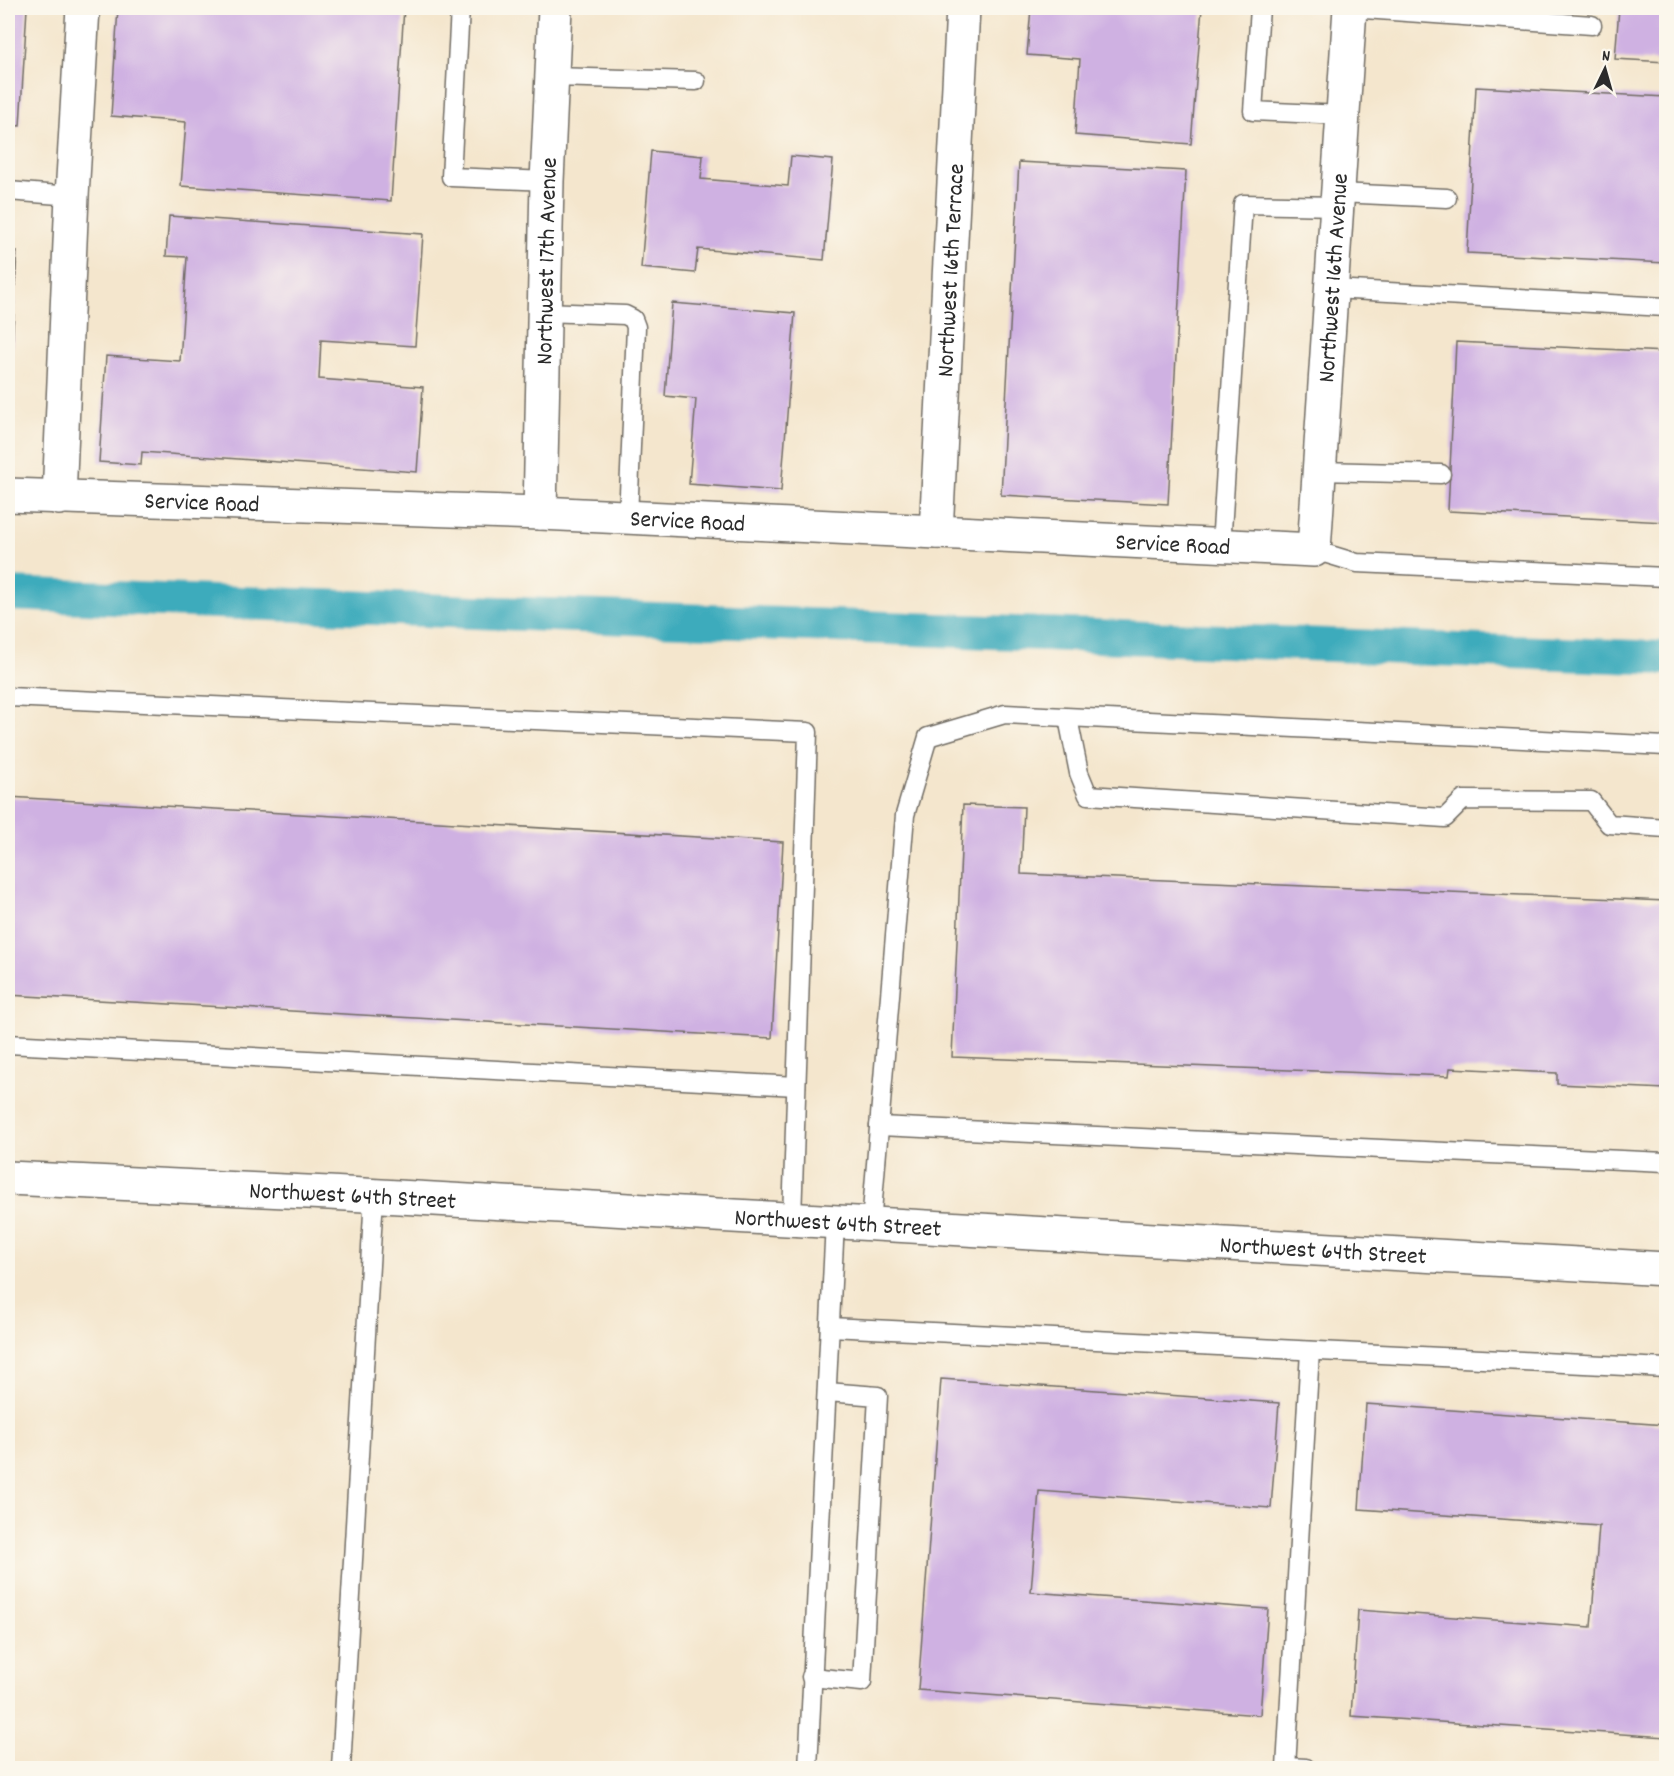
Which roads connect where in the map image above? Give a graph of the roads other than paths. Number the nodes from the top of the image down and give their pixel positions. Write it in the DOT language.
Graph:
graph roads {
  1 [pos="83,8"];
  2 [pos="460,8"];
  3 [pos="555,8"];
  4 [pos="963,8"];
  5 [pos="1260,8"];
  6 [pos="1350,8"];
  7 [pos="1592,26"];
  8 [pos="552,77"];
  9 [pos="696,81"];
  10 [pos="1343,115"];
  11 [pos="547,181"];
  12 [pos="8,191"];
  13 [pos="72,196"];
  14 [pos="1447,198"];
  15 [pos="1337,200"];
  16 [pos="1332,289"];
  17 [pos="1666,307"];
  18 [pos="544,312"];
  19 [pos="1320,471"];
  20 [pos="1441,474"];
  21 [pos="8,495"];
  22 [pos="59,498"];
  23 [pos="540,513"];
  24 [pos="628,518"];
  25 [pos="936,532"];
  26 [pos="1221,546"];
  27 [pos="1314,550"];
  28 [pos="1666,577"];
  29 [pos="8,698"];
  30 [pos="1068,718"];
  31 [pos="1666,746"];
  32 [pos="1666,828"];
  33 [pos="8,1044"];
  34 [pos="796,1086"];
  35 [pos="879,1126"];
  36 [pos="1666,1162"];
  37 [pos="8,1178"];
  38 [pos="374,1196"];
  39 [pos="792,1219"];
  40 [pos="835,1222"];
  41 [pos="871,1224"];
  42 [pos="1666,1269"];
  43 [pos="830,1327"];
  44 [pos="1310,1351"];
  45 [pos="1666,1368"];
  46 [pos="827,1392"];
  47 [pos="812,1677"];
  48 [pos="341,1768"];
  49 [pos="808,1768"];
  50 [pos="1286,1768"];
  51 [pos="1306,1768"];
  1 -- 13 [label="street"];
  2 -- 11 [label="lane"];
  3 -- 8 [label="street, Northwest 17th Avenue"];
  4 -- 25 [label="street, Northwest 16th Terrace"];
  5 -- 10 [label="lane"];
  6 -- 7 [label="lane"];
  6 -- 10 [label="street, Northwest 16th Avenue"];
  8 -- 9 [label="lane"];
  8 -- 11 [label="street, Northwest 17th Avenue"];
  10 -- 15 [label="street, Northwest 16th Avenue"];
  11 -- 18 [label="street, Northwest 17th Avenue"];
  12 -- 13 [label="lane"];
  13 -- 22 [label="street"];
  14 -- 15 [label="lane"];
  15 -- 16 [label="street, Northwest 16th Avenue"];
  15 -- 26 [label="lane"];
  16 -- 17 [label="lane"];
  16 -- 19 [label="street, Northwest 16th Avenue"];
  18 -- 23 [label="street, Northwest 17th Avenue"];
  18 -- 24 [label="lane"];
  19 -- 20 [label="lane"];
  19 -- 27 [label="street, Northwest 16th Avenue"];
  21 -- 22 [label="street, Service Road"];
  22 -- 23 [label="street, Service Road"];
  23 -- 24 [label="street, Service Road"];
  24 -- 25 [label="street, Service Road"];
  25 -- 26 [label="street, Service Road"];
  26 -- 27 [label="street, Service Road"];
  27 -- 28 [label="lane"];
  29 -- 34 [label="lane"];
  30 -- 31 [label="lane"];
  30 -- 32 [label="lane"];
  30 -- 35 [label="lane"];
  33 -- 34 [label="lane"];
  34 -- 39 [label="lane"];
  35 -- 36 [label="lane"];
  35 -- 41 [label="lane"];
  37 -- 38 [label="street, Northwest 64th Street"];
  38 -- 39 [label="street, Northwest 64th Street"];
  38 -- 48 [label="lane"];
  39 -- 40 [label="street, Northwest 64th Street"];
  40 -- 41 [label="street, Northwest 64th Street"];
  40 -- 43 [label="lane"];
  41 -- 42 [label="street, Northwest 64th Street"];
  43 -- 44 [label="lane"];
  43 -- 46 [label="lane"];
  44 -- 45 [label="lane"];
  44 -- 50 [label="lane"];
  46 -- 47 [label="lane"];
  46 -- 47 [label="lane"];
  47 -- 49 [label="lane"];
  50 -- 51 [label="lane"];
}
